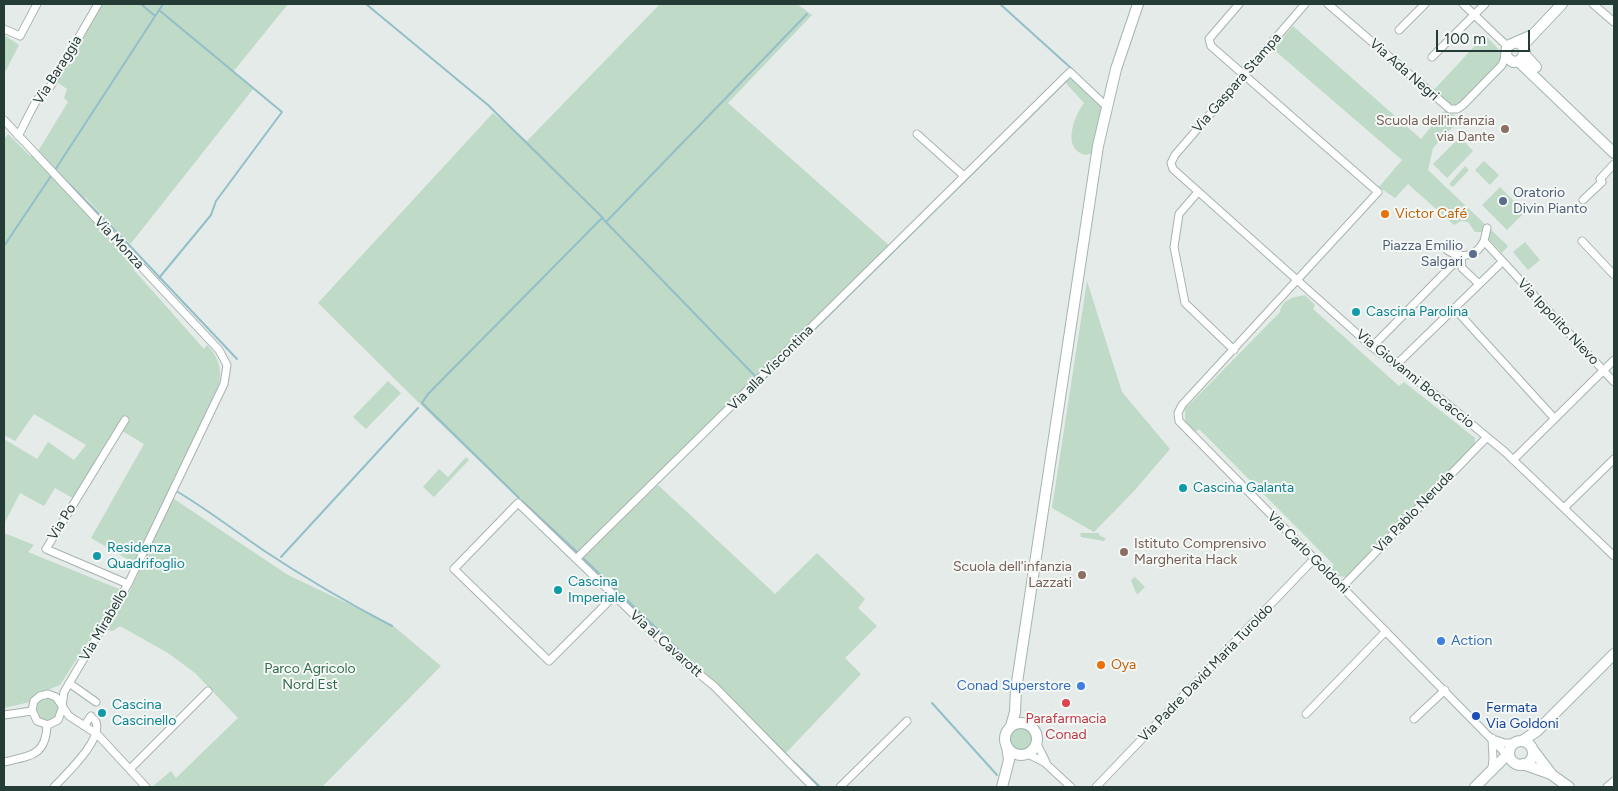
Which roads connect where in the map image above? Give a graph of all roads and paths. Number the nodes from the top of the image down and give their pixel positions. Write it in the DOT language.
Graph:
graph roads {
  1 [pos="36,4"];
  2 [pos="98,4"];
  3 [pos="1138,4"];
  4 [pos="1239,4"];
  5 [pos="1305,4"];
  6 [pos="1328,4"];
  7 [pos="1425,4"];
  8 [pos="1463,4"];
  9 [pos="1470,4"];
  10 [pos="1485,4"];
  11 [pos="1562,4"];
  12 [pos="1593,4"];
  13 [pos="1476,13"];
  14 [pos="1614,22"];
  15 [pos="4,28"];
  16 [pos="1399,30"];
  17 [pos="1513,53"];
  18 [pos="1432,57"];
  19 [pos="1243,75"];
  20 [pos="1106,106"];
  21 [pos="4,120"];
  22 [pos="917,134"];
  23 [pos="18,136"];
  24 [pos="1614,146"];
  25 [pos="1614,153"];
  26 [pos="1171,163"];
  27 [pos="1614,164"];
  28 [pos="964,176"];
  29 [pos="1198,192"];
  30 [pos="1583,200"];
  31 [pos="1487,228"];
  32 [pos="1484,241"];
  33 [pos="1582,241"];
  34 [pos="1447,250"];
  35 [pos="1461,256"];
  36 [pos="1502,262"];
  37 [pos="1614,275"];
  38 [pos="1298,280"];
  39 [pos="1479,284"];
  40 [pos="1454,308"];
  41 [pos="1372,347"];
  42 [pos="1234,350"];
  43 [pos="1614,360"];
  44 [pos="1396,365"];
  45 [pos="227,370"];
  46 [pos="1604,370"];
  47 [pos="1614,382"];
  48 [pos="1554,418"];
  49 [pos="125,420"];
  50 [pos="1487,437"];
  51 [pos="1614,459"];
  52 [pos="1513,460"];
  53 [pos="1564,508"];
  54 [pos="1614,555"];
  55 [pos="1314,559"];
  56 [pos="576,560"];
  57 [pos="128,584"];
  58 [pos="1342,587"];
  59 [pos="614,596"];
  60 [pos="1386,632"];
  61 [pos="1614,654"];
  62 [pos="69,684"];
  63 [pos="1016,689"];
  64 [pos="1445,690"];
  65 [pos="208,691"];
  66 [pos="50,694"];
  67 [pos="96,702"];
  68 [pos="62,707"];
  69 [pos="32,711"];
  70 [pos="1306,714"];
  71 [pos="4,715"];
  72 [pos="74,720"];
  73 [pos="1414,720"];
  74 [pos="57,721"];
  75 [pos="907,721"];
  76 [pos="46,725"];
  77 [pos="1029,725"];
  78 [pos="84,726"];
  79 [pos="1011,726"];
  80 [pos="97,734"];
  81 [pos="1492,737"];
  82 [pos="1037,744"];
  83 [pos="1007,746"];
  84 [pos="1533,750"];
  85 [pos="1026,754"];
  86 [pos="1515,754"];
  87 [pos="4,762"];
  88 [pos="1051,768"];
  89 [pos="130,769"];
  90 [pos="1491,770"];
  91 [pos="1552,775"];
  92 [pos="1614,781"];
  93 [pos="1477,785"];
  94 [pos="54,787"];
  95 [pos="146,787"];
  96 [pos="813,787"];
  97 [pos="840,787"];
  98 [pos="1003,787"];
  99 [pos="1071,787"];
  100 [pos="1096,787"];
  101 [pos="1569,787"];
  102 [pos="1608,787"];
  1 -- 15 [label="street"];
  2 -- 23 [label="street, Via Baraggia"];
  3 -- 20 [label="main road"];
  4 -- 19 [label="street"];
  5 -- 19 [label="street, Via Gaspara Stampa"];
  6 -- 17 [label="street, Via Ada Negri"];
  7 -- 16 [label="street"];
  8 -- 13 [label="street"];
  9 -- 13 [label="street"];
  10 -- 13 [label="street"];
  11 -- 17 [label="main road"];
  12 -- 14 [label="street"];
  13 -- 17 [label="street"];
  13 -- 18 [label="street"];
  17 -- 24 [label="main road"];
  17 -- 25 [label="main road"];
  19 -- 26 [label="street, Via Gaspara Stampa"];
  19 -- 38 [label="street, Via Carlo Goldoni"];
  20 -- 28 [label="street, Via alla Viscontina"];
  20 -- 63 [label="main road"];
  21 -- 23 [label="street, Via Monza"];
  22 -- 28 [label="street"];
  23 -- 45 [label="street, Via Monza"];
  26 -- 29 [label="street, Via Giovanni Boccaccio"];
  27 -- 30 [label="street"];
  28 -- 56 [label="street, Via alla Viscontina"];
  29 -- 38 [label="street, Via Giovanni Boccaccio"];
  29 -- 42 [label="street"];
  31 -- 32 [label="street"];
  32 -- 35 [label="street"];
  32 -- 36 [label="street"];
  33 -- 37 [label="street"];
  34 -- 35 [label="street"];
  35 -- 39 [label="street"];
  35 -- 41 [label="street"];
  36 -- 39 [label="street"];
  36 -- 46 [label="street, Via Ippolito Nievo"];
  38 -- 41 [label="street, Via Giovanni Boccaccio"];
  38 -- 42 [label="street, Via Carlo Goldoni"];
  39 -- 40 [label="street"];
  40 -- 44 [label="street"];
  40 -- 48 [label="street"];
  41 -- 44 [label="street, Via Giovanni Boccaccio"];
  42 -- 55 [label="street, Via Carlo Goldoni"];
  43 -- 46 [label="street"];
  44 -- 50 [label="street, Via Giovanni Boccaccio"];
  45 -- 57 [label="street, Via Mirabello"];
  46 -- 47 [label="street, Via Ippolito Nievo"];
  46 -- 48 [label="street"];
  48 -- 52 [label="street"];
  49 -- 57 [label="street, Via Po"];
  50 -- 52 [label="street, Via Giovanni Boccaccio"];
  50 -- 58 [label="street, Via Pablo Neruda"];
  51 -- 53 [label="street"];
  52 -- 53 [label="street, Via Giovanni Boccaccio"];
  53 -- 54 [label="street, Via Giovanni Boccaccio"];
  55 -- 58 [label="street, Via Carlo Goldoni"];
  55 -- 100 [label="street, Via Padre David Maria Turoldo"];
  56 -- 59 [label="street, Via al Cavarott"];
  56 -- 59 [label="street, Via al Cavarott"];
  57 -- 62 [label="street, Via Mirabello"];
  58 -- 60 [label="street, Via Carlo Goldoni"];
  59 -- 96 [label="street, Via al Cavarott"];
  60 -- 64 [label="street, Via Carlo Goldoni"];
  60 -- 70 [label="street"];
  61 -- 86 [label="main road"];
  62 -- 66 [label="street"];
  62 -- 67 [label="street"];
  62 -- 68 [label="street, Via Mirabello"];
  63 -- 77 [label="main road"];
  63 -- 79 [label="main road"];
  64 -- 73 [label="street"];
  64 -- 81 [label="street, Via Carlo Goldoni"];
  65 -- 89 [label="street"];
  66 -- 68 [label="street"];
  66 -- 69 [label="street"];
  68 -- 72 [label="street"];
  68 -- 74 [label="street"];
  69 -- 71 [label="street"];
  69 -- 76 [label="street"];
  72 -- 74 [label="street"];
  72 -- 78 [label="street"];
  74 -- 76 [label="street"];
  75 -- 97 [label="street"];
  76 -- 87 [label="street"];
  77 -- 79 [label="main road"];
  77 -- 82 [label="main road"];
  78 -- 80 [label="street"];
  78 -- 80 [label="street"];
  79 -- 83 [label="main road"];
  80 -- 89 [label="street"];
  80 -- 94 [label="street"];
  81 -- 86 [label="street, Via Carlo Goldoni"];
  81 -- 86 [label="street, Via Carlo Goldoni"];
  81 -- 90 [label="street"];
  82 -- 85 [label="main road"];
  82 -- 88 [label="street"];
  83 -- 85 [label="main road"];
  83 -- 98 [label="main road"];
  84 -- 86 [label="main road"];
  84 -- 86 [label="main road"];
  84 -- 91 [label="main road"];
  85 -- 88 [label="street"];
  85 -- 98 [label="main road"];
  86 -- 90 [label="main road"];
  86 -- 91 [label="main road"];
  86 -- 93 [label="main road"];
  88 -- 99 [label="street"];
  89 -- 95 [label="street"];
  90 -- 93 [label="main road"];
  91 -- 101 [label="main road"];
  92 -- 102 [label="street"];
}
